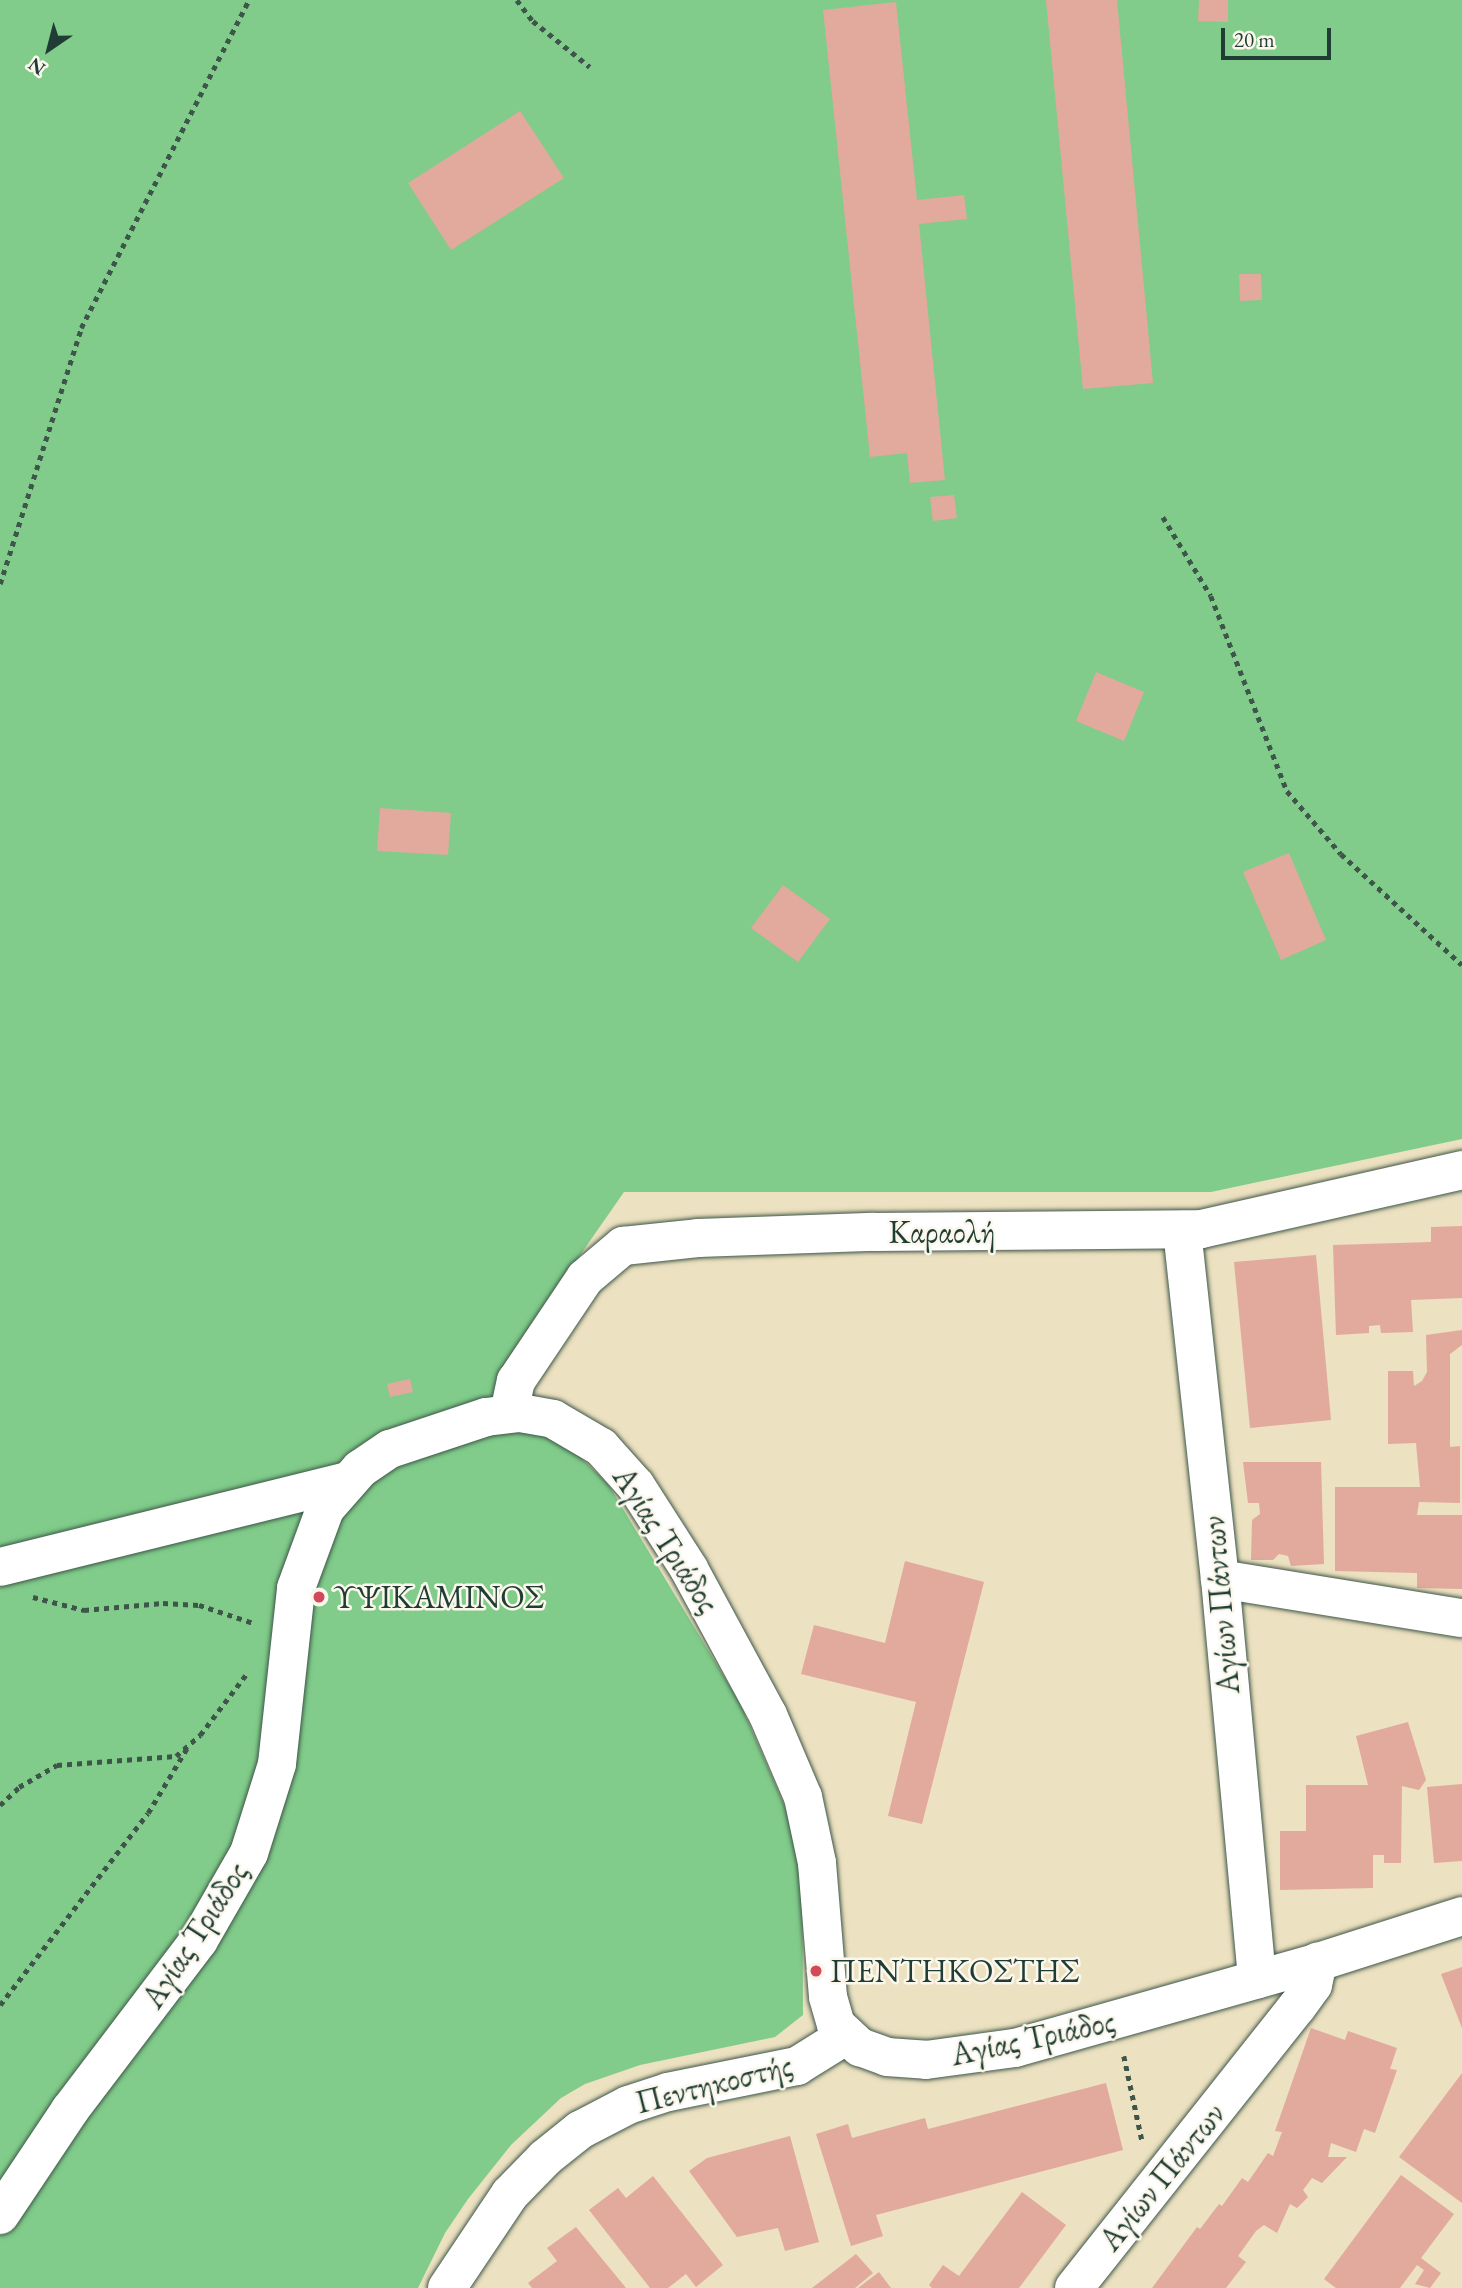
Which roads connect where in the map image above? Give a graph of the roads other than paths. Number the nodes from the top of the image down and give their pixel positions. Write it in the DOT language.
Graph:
graph roads {
  1 [pos="1462,1170"];
  2 [pos="1182,1230"];
  3 [pos="509,1413"];
  4 [pos="348,1481"];
  5 [pos="0,1567"];
  6 [pos="1220,1579"];
  7 [pos="1462,1618"];
  8 [pos="1462,1916"];
  9 [pos="1318,1962"];
  10 [pos="1257,1979"];
  11 [pos="845,2036"];
  12 [pos="0,2215"];
  13 [pos="447,2288"];
  14 [pos="1074,2288"];
  1 -- 2 [label="street, Καραολή"];
  2 -- 3 [label="street, Καραολή"];
  2 -- 6 [label="street, Αγίων Πάντων"];
  3 -- 4 [label="street, Αγίας Τριάδος"];
  3 -- 11 [label="street, Αγίας Τριάδος"];
  4 -- 5 [label="street"];
  4 -- 12 [label="street, Αγίας Τριάδος"];
  6 -- 7 [label="street"];
  6 -- 10 [label="street, Αγίων Πάντων"];
  8 -- 9 [label="street, Αγίας Τριάδος"];
  9 -- 10 [label="street, Αγίας Τριάδος"];
  9 -- 14 [label="street, Αγίων Πάντων"];
  10 -- 11 [label="street, Αγίας Τριάδος"];
  11 -- 13 [label="street, Πεντηκοστής"];
}
